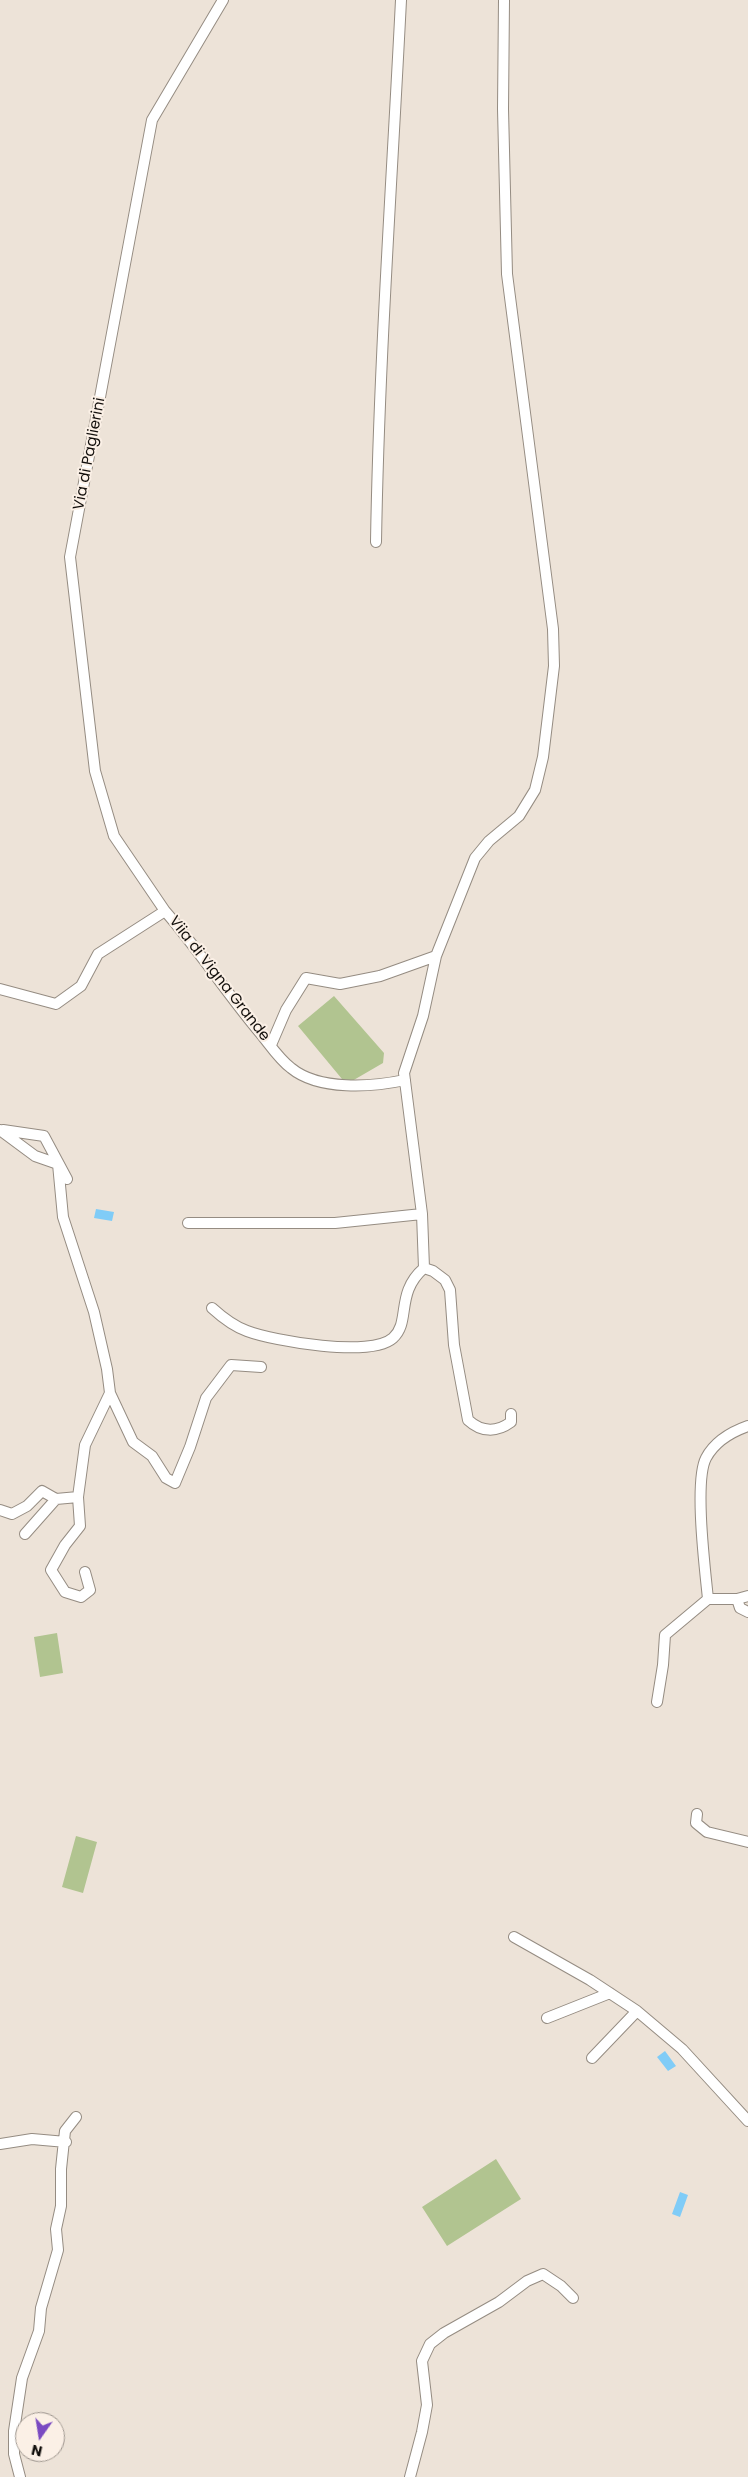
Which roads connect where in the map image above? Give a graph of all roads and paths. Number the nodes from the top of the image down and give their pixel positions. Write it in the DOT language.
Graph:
graph roads {
  1 [pos="223,0"];
  2 [pos="401,0"];
  3 [pos="504,0"];
  4 [pos="376,542"];
  5 [pos="165,910"];
  6 [pos="436,956"];
  7 [pos="0,989"];
  8 [pos="271,1045"];
  9 [pos="405,1080"];
  10 [pos="0,1130"];
  11 [pos="58,1164"];
  12 [pos="67,1180"];
  13 [pos="422,1214"];
  14 [pos="188,1223"];
  15 [pos="424,1268"];
  16 [pos="212,1308"];
  17 [pos="261,1367"];
  18 [pos="110,1394"];
  19 [pos="511,1414"];
  20 [pos="748,1426"];
  21 [pos="78,1497"];
  22 [pos="56,1499"];
  23 [pos="0,1510"];
  24 [pos="25,1534"];
  25 [pos="84,1572"];
  26 [pos="748,1596"];
  27 [pos="708,1599"];
  28 [pos="737,1599"];
  29 [pos="748,1612"];
  30 [pos="656,1702"];
  31 [pos="697,1814"];
  32 [pos="748,1842"];
  33 [pos="514,1936"];
  34 [pos="610,1993"];
  35 [pos="637,2011"];
  36 [pos="547,2018"];
  37 [pos="592,2058"];
  38 [pos="76,2117"];
  39 [pos="748,2121"];
  40 [pos="66,2142"];
  41 [pos="0,2144"];
  42 [pos="573,2298"];
  43 [pos="20,2477"];
  44 [pos="410,2477"];
  1 -- 5 [label="street, Via di Paglierini"];
  2 -- 4 [label="street"];
  3 -- 6 [label="street"];
  5 -- 7 [label="street, Viia di Vigna Grande"];
  5 -- 8 [label="street, Viia di Vigna Grande"];
  6 -- 8 [label="street"];
  6 -- 9 [label="street"];
  8 -- 9 [label="street, Viia di Vigna Grande"];
  9 -- 13 [label="street"];
  10 -- 11 [label="street"];
  10 -- 11 [label="street"];
  11 -- 12 [label="street"];
  11 -- 18 [label="street"];
  13 -- 14 [label="street"];
  13 -- 15 [label="street"];
  15 -- 16 [label="street"];
  15 -- 19 [label="street"];
  17 -- 18 [label="street"];
  18 -- 21 [label="street"];
  20 -- 27 [label="street"];
  21 -- 22 [label="street"];
  21 -- 25 [label="street"];
  22 -- 23 [label="street"];
  22 -- 24 [label="street"];
  26 -- 28 [label="street"];
  27 -- 28 [label="street"];
  27 -- 30 [label="street"];
  28 -- 29 [label="street"];
  31 -- 32 [label="street"];
  33 -- 34 [label="street"];
  34 -- 35 [label="street"];
  34 -- 36 [label="street"];
  35 -- 37 [label="street"];
  35 -- 39 [label="street"];
  38 -- 40 [label="street"];
  40 -- 41 [label="street"];
  40 -- 43 [label="street"];
  42 -- 44 [label="street"];
}
